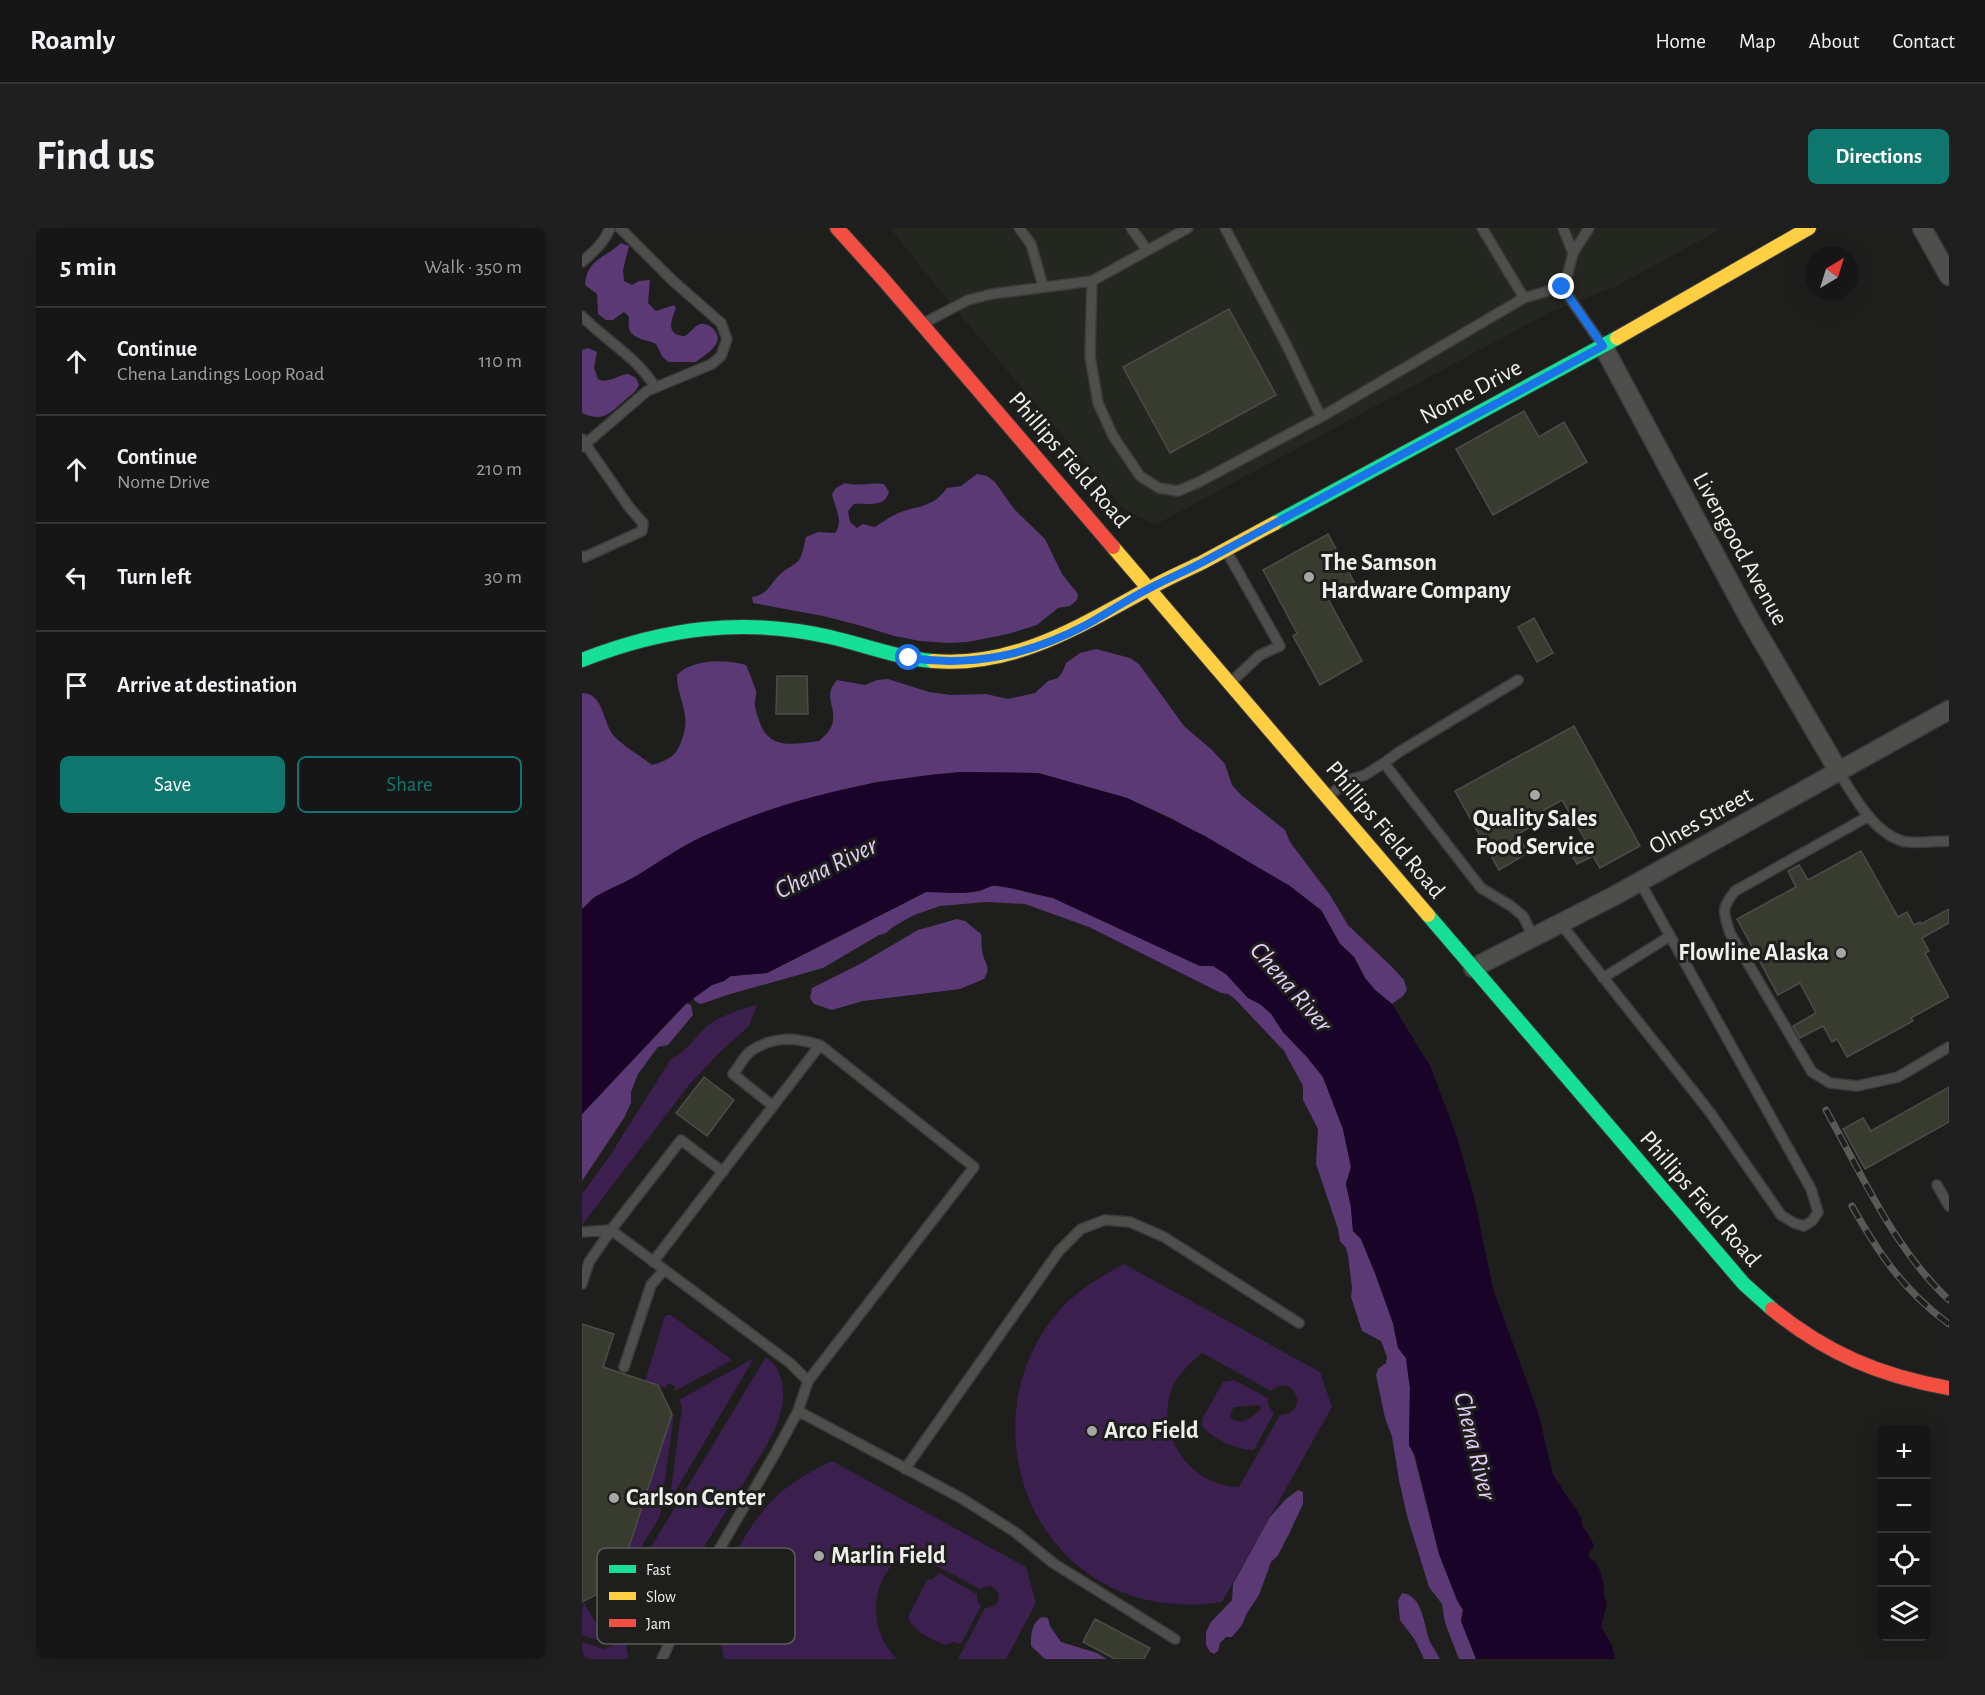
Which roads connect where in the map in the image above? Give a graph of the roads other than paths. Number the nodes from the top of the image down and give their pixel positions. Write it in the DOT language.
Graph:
graph roads {
  1 [pos="610,228"];
  2 [pos="620,228"];
  3 [pos="837,228"];
  4 [pos="1019,228"];
  5 [pos="1131,228"];
  6 [pos="1188,228"];
  7 [pos="1225,228"];
  8 [pos="1482,228"];
  9 [pos="1563,228"];
  10 [pos="1588,228"];
  11 [pos="1809,228"];
  12 [pos="1922,228"];
  13 [pos="1148,250"];
  14 [pos="1573,253"];
  15 [pos="582,262"];
  16 [pos="1949,276"];
  17 [pos="1092,280"];
  18 [pos="1043,286"];
  19 [pos="1562,287"];
  20 [pos="1524,298"];
  21 [pos="582,316"];
  22 [pos="921,324"];
  23 [pos="1603,346"];
  24 [pos="655,387"];
  25 [pos="1321,417"];
  26 [pos="583,443"];
  27 [pos="1226,550"];
  28 [pos="582,556"];
  29 [pos="1149,588"];
  30 [pos="582,660"];
  31 [pos="1518,680"];
  32 [pos="1230,683"];
  33 [pos="1949,710"];
  34 [pos="1384,763"];
  35 [pos="1839,772"];
  36 [pos="1327,797"];
  37 [pos="1869,816"];
  38 [pos="1949,841"];
  39 [pos="1640,882"];
  40 [pos="1561,924"];
  41 [pos="1670,936"];
  42 [pos="1534,938"];
  43 [pos="1473,968"];
  44 [pos="1603,978"];
  45 [pos="820,1045"];
  46 [pos="1949,1047"];
  47 [pos="774,1106"];
  48 [pos="723,1172"];
  49 [pos="1937,1185"];
  50 [pos="1949,1206"];
  51 [pos="611,1230"];
  52 [pos="582,1232"];
  53 [pos="653,1262"];
  54 [pos="664,1270"];
  55 [pos="582,1284"];
  56 [pos="1299,1323"];
  57 [pos="624,1367"];
  58 [pos="808,1381"];
  59 [pos="1949,1388"];
  60 [pos="798,1411"];
  61 [pos="905,1468"];
  62 [pos="720,1548"];
  63 [pos="1175,1639"];
  64 [pos="670,1644"];
  65 [pos="663,1659"];
  1 -- 15 [label="lane"];
  2 -- 24 [label="lane"];
  3 -- 22 [label="street, Phillips Field Road"];
  4 -- 18 [label="lane"];
  5 -- 13 [label="lane"];
  6 -- 13 [label="lane"];
  7 -- 25 [label="lane"];
  8 -- 20 [label="lane"];
  9 -- 14 [label="lane"];
  10 -- 14 [label="lane"];
  11 -- 23 [label="street, Nome Drive"];
  12 -- 16 [label="street"];
  13 -- 17 [label="lane"];
  14 -- 19 [label="lane"];
  17 -- 18 [label="lane"];
  17 -- 25 [label="lane"];
  18 -- 22 [label="lane"];
  19 -- 20 [label="lane"];
  19 -- 23 [label="lane"];
  20 -- 25 [label="lane"];
  21 -- 24 [label="lane"];
  22 -- 29 [label="street, Phillips Field Road"];
  23 -- 27 [label="street, Nome Drive"];
  23 -- 35 [label="street, Livengood Avenue"];
  24 -- 26 [label="lane"];
  26 -- 28 [label="lane"];
  27 -- 29 [label="street, Nome Drive"];
  27 -- 32 [label="lane"];
  29 -- 30 [label="street, Nome Drive"];
  29 -- 32 [label="street, Phillips Field Road"];
  31 -- 34 [label="lane"];
  32 -- 36 [label="street, Phillips Field Road"];
  33 -- 35 [label="street, Olnes Street"];
  34 -- 36 [label="lane"];
  34 -- 42 [label="lane"];
  35 -- 37 [label="lane"];
  35 -- 39 [label="street, Olnes Street"];
  36 -- 43 [label="street, Phillips Field Road"];
  37 -- 38 [label="lane"];
  37 -- 46 [label="lane"];
  39 -- 40 [label="street, Olnes Street"];
  39 -- 41 [label="lane"];
  40 -- 42 [label="street, Olnes Street"];
  40 -- 44 [label="lane"];
  41 -- 44 [label="lane"];
  41 -- 44 [label="lane"];
  42 -- 43 [label="street, Olnes Street"];
  43 -- 59 [label="street, Phillips Field Road"];
  45 -- 47 [label="lane"];
  45 -- 47 [label="lane"];
  45 -- 58 [label="lane"];
  47 -- 48 [label="lane"];
  48 -- 51 [label="lane"];
  48 -- 53 [label="lane"];
  49 -- 50 [label="lane"];
  51 -- 52 [label="lane"];
  51 -- 53 [label="lane"];
  51 -- 55 [label="lane"];
  53 -- 54 [label="lane"];
  54 -- 57 [label="lane"];
  54 -- 58 [label="lane"];
  56 -- 61 [label="lane"];
  58 -- 60 [label="lane"];
  60 -- 61 [label="lane"];
  60 -- 62 [label="lane"];
  61 -- 63 [label="lane"];
  64 -- 65 [label="lane"];
}
